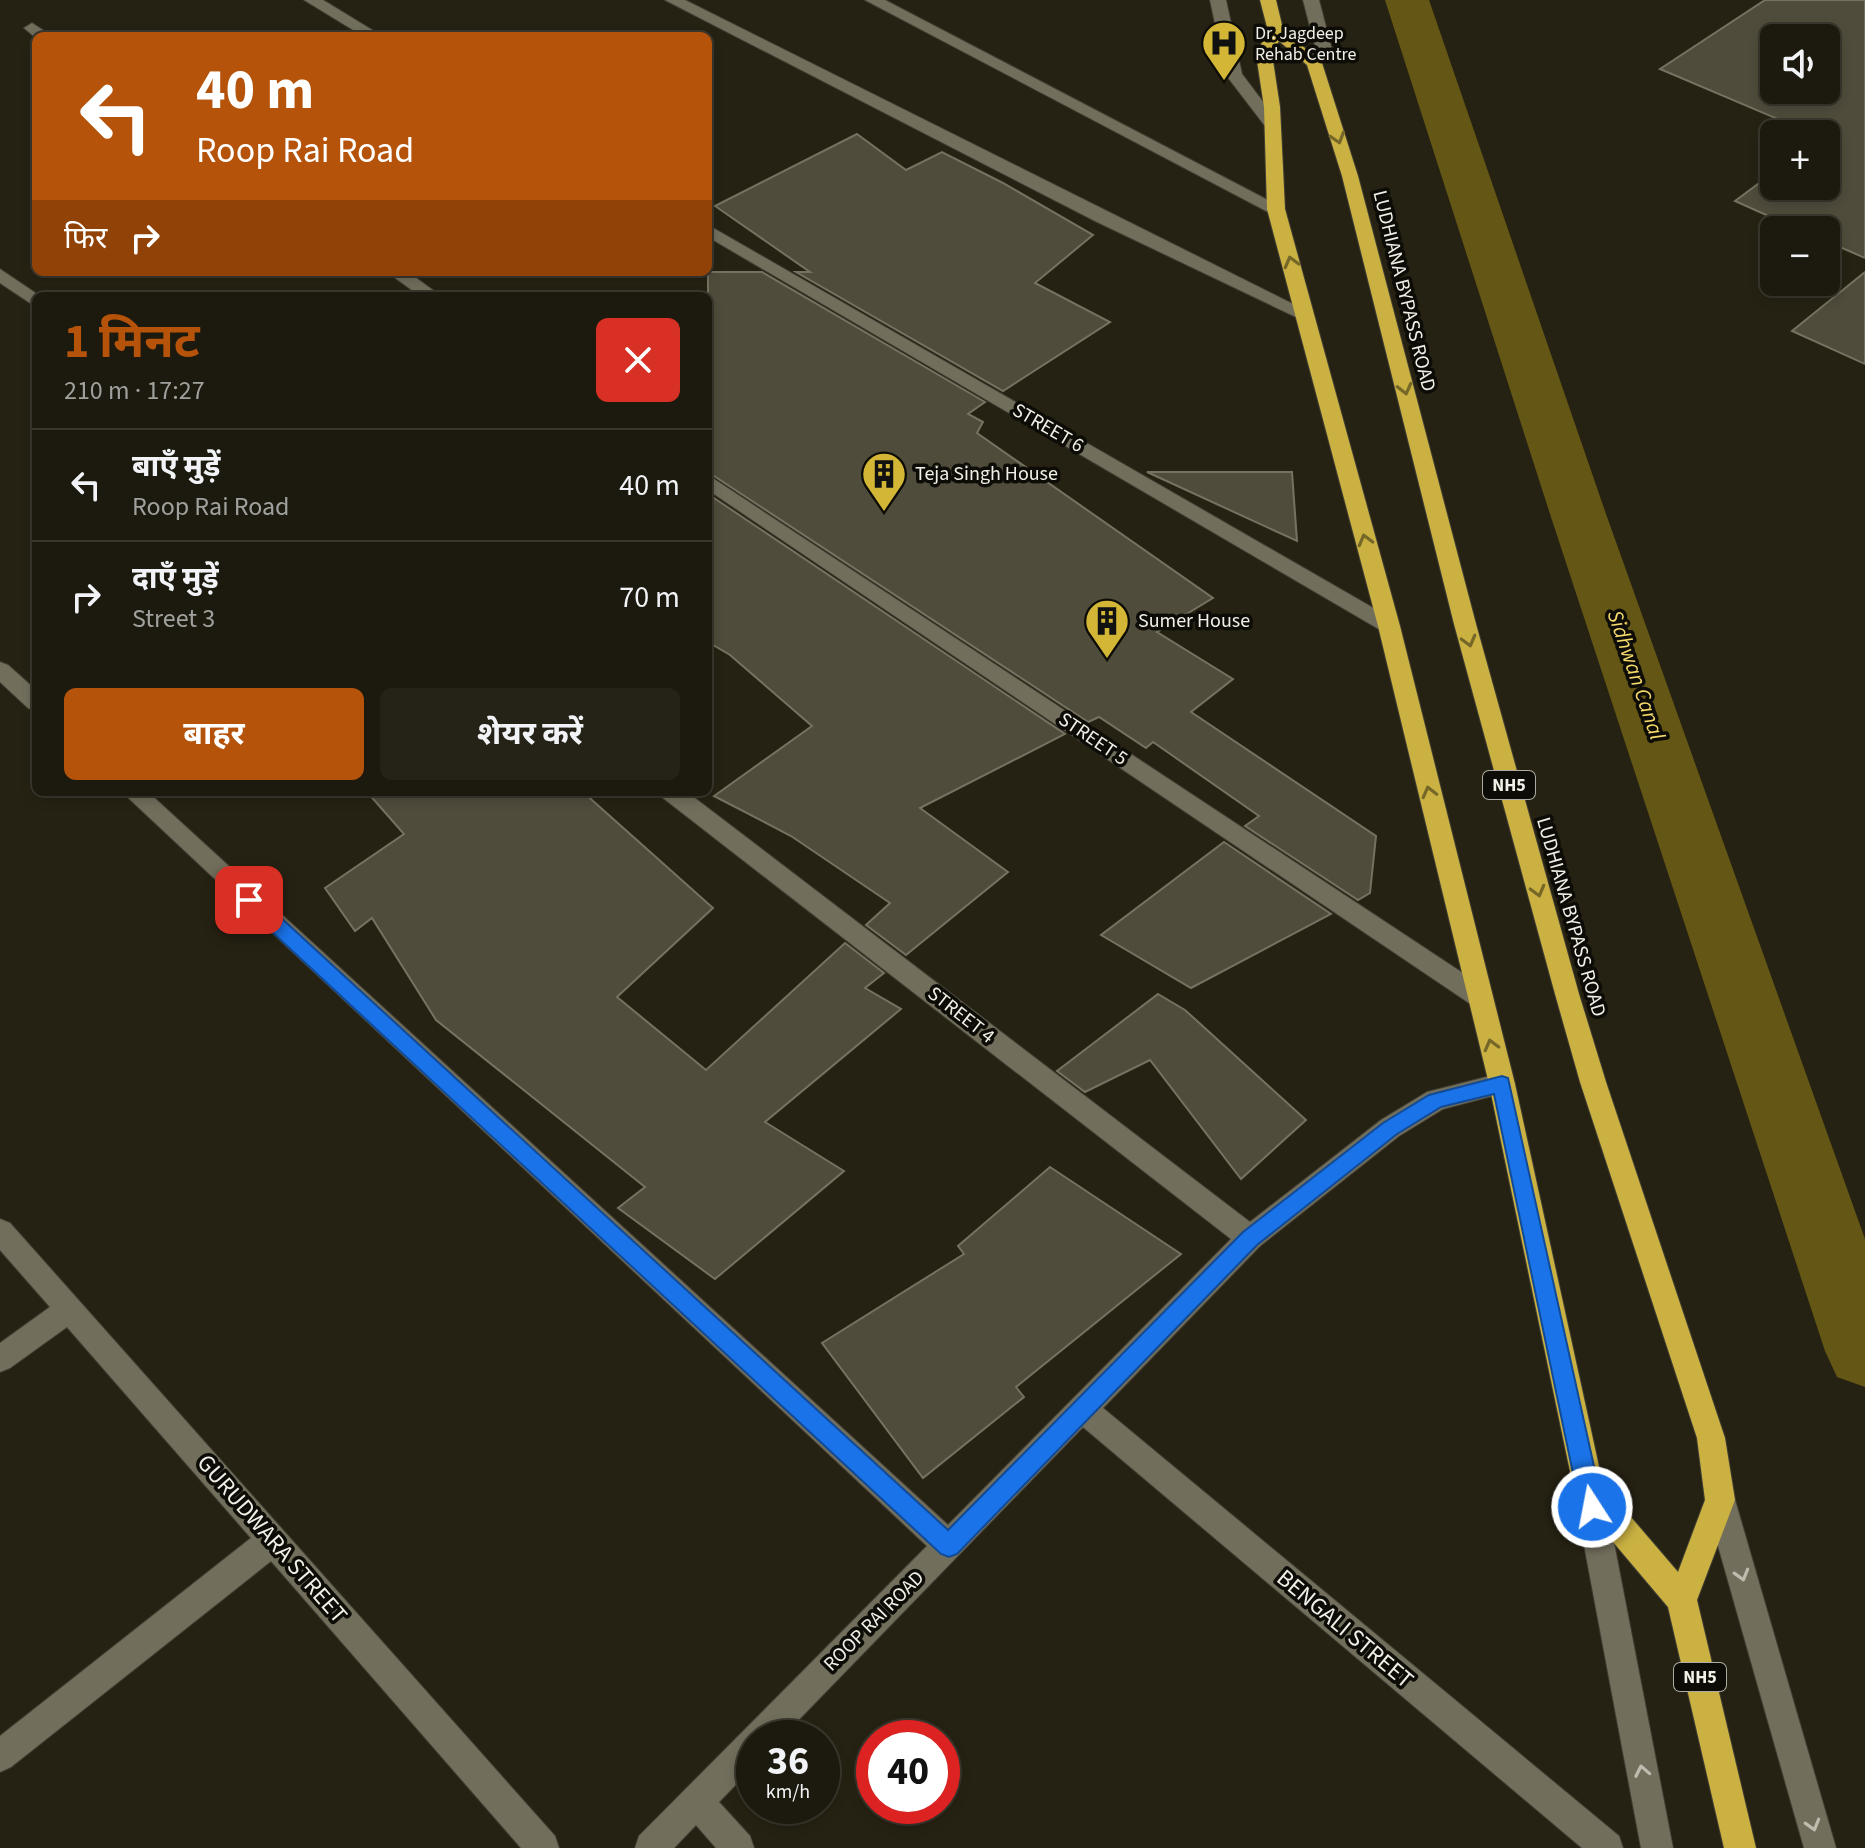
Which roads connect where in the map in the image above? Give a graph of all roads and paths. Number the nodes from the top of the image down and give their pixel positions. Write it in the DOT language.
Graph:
graph roads {
  1 [pos="312,0"];
  2 [pos="673,0"];
  3 [pos="873,0"];
  4 [pos="1218,0"];
  5 [pos="1311,0"];
  6 [pos="1270,5"];
  7 [pos="1276,31"];
  8 [pos="367,32"];
  9 [pos="1314,63"];
  10 [pos="1271,123"];
  11 [pos="1276,209"];
  12 [pos="712,232"];
  13 [pos="0,274"];
  14 [pos="402,276"];
  15 [pos="426,292"];
  16 [pos="32,299"];
  17 [pos="1304,314"];
  18 [pos="712,484"];
  19 [pos="1389,626"];
  20 [pos="0,670"];
  21 [pos="32,699"];
  22 [pos="137,796"];
  23 [pos="676,796"];
  24 [pos="1478,996"];
  25 [pos="1502,1084"];
  26 [pos="0,1231"];
  27 [pos="1250,1238"];
  28 [pos="69,1309"];
  29 [pos="0,1359"];
  30 [pos="1083,1409"];
  31 [pos="1586,1476"];
  32 [pos="1720,1500"];
  33 [pos="273,1540"];
  34 [pos="949,1546"];
  35 [pos="1682,1600"];
  36 [pos="777,1720"];
  37 [pos="0,1756"];
  38 [pos="736,1762"];
  39 [pos="697,1802"];
  40 [pos="543,1848"];
  41 [pos="651,1848"];
  42 [pos="738,1848"];
  43 [pos="1607,1848"];
  44 [pos="1657,1848"];
  45 [pos="1740,1848"];
  46 [pos="1820,1848"];
  1 -- 8 [label="street"];
  2 -- 17 [label="street"];
  3 -- 11 [label="street"];
  4 -- 10 [label="street"];
  5 -- 9 [label="street"];
  6 -- 7 [label="highway"];
  7 -- 9 [label="highway"];
  7 -- 10 [label="highway, NH5"];
  9 -- 32 [label="highway, LUDHIANA BYPASS ROAD / NH5, one-way"];
  10 -- 11 [label="highway, NH5"];
  17 -- 11 [label="highway, NH5, one-way"];
  12 -- 19 [label="street, STREET 6"];
  13 -- 16 [label="street"];
  14 -- 15 [label="street"];
  19 -- 17 [label="highway, NH5, one-way"];
  18 -- 24 [label="street, STREET 5"];
  24 -- 19 [label="highway, NH5, one-way"];
  20 -- 21 [label="street"];
  22 -- 34 [label="street"];
  23 -- 27 [label="street, STREET 4"];
  25 -- 24 [label="highway, NH5, one-way"];
  25 -- 27 [label="street, ROOP RAI ROAD"];
  25 -- 31 [label="highway, NH5"];
  26 -- 28 [label="street, GURUDWARA STREET"];
  27 -- 30 [label="street, ROOP RAI ROAD"];
  28 -- 29 [label="street"];
  28 -- 33 [label="street, GURUDWARA STREET"];
  30 -- 34 [label="street, ROOP RAI ROAD"];
  30 -- 43 [label="street, BENGALI STREET"];
  31 -- 35 [label="highway, NH5"];
  44 -- 31 [label="street, one-way"];
  32 -- 35 [label="highway, NH5"];
  32 -- 46 [label="street, one-way"];
  33 -- 37 [label="street"];
  33 -- 40 [label="street, GURUDWARA STREET"];
  34 -- 36 [label="street, ROOP RAI ROAD"];
  35 -- 45 [label="highway, NH5"];
  38 -- 39 [label="street"];
  39 -- 41 [label="street"];
  39 -- 42 [label="street"];
}
